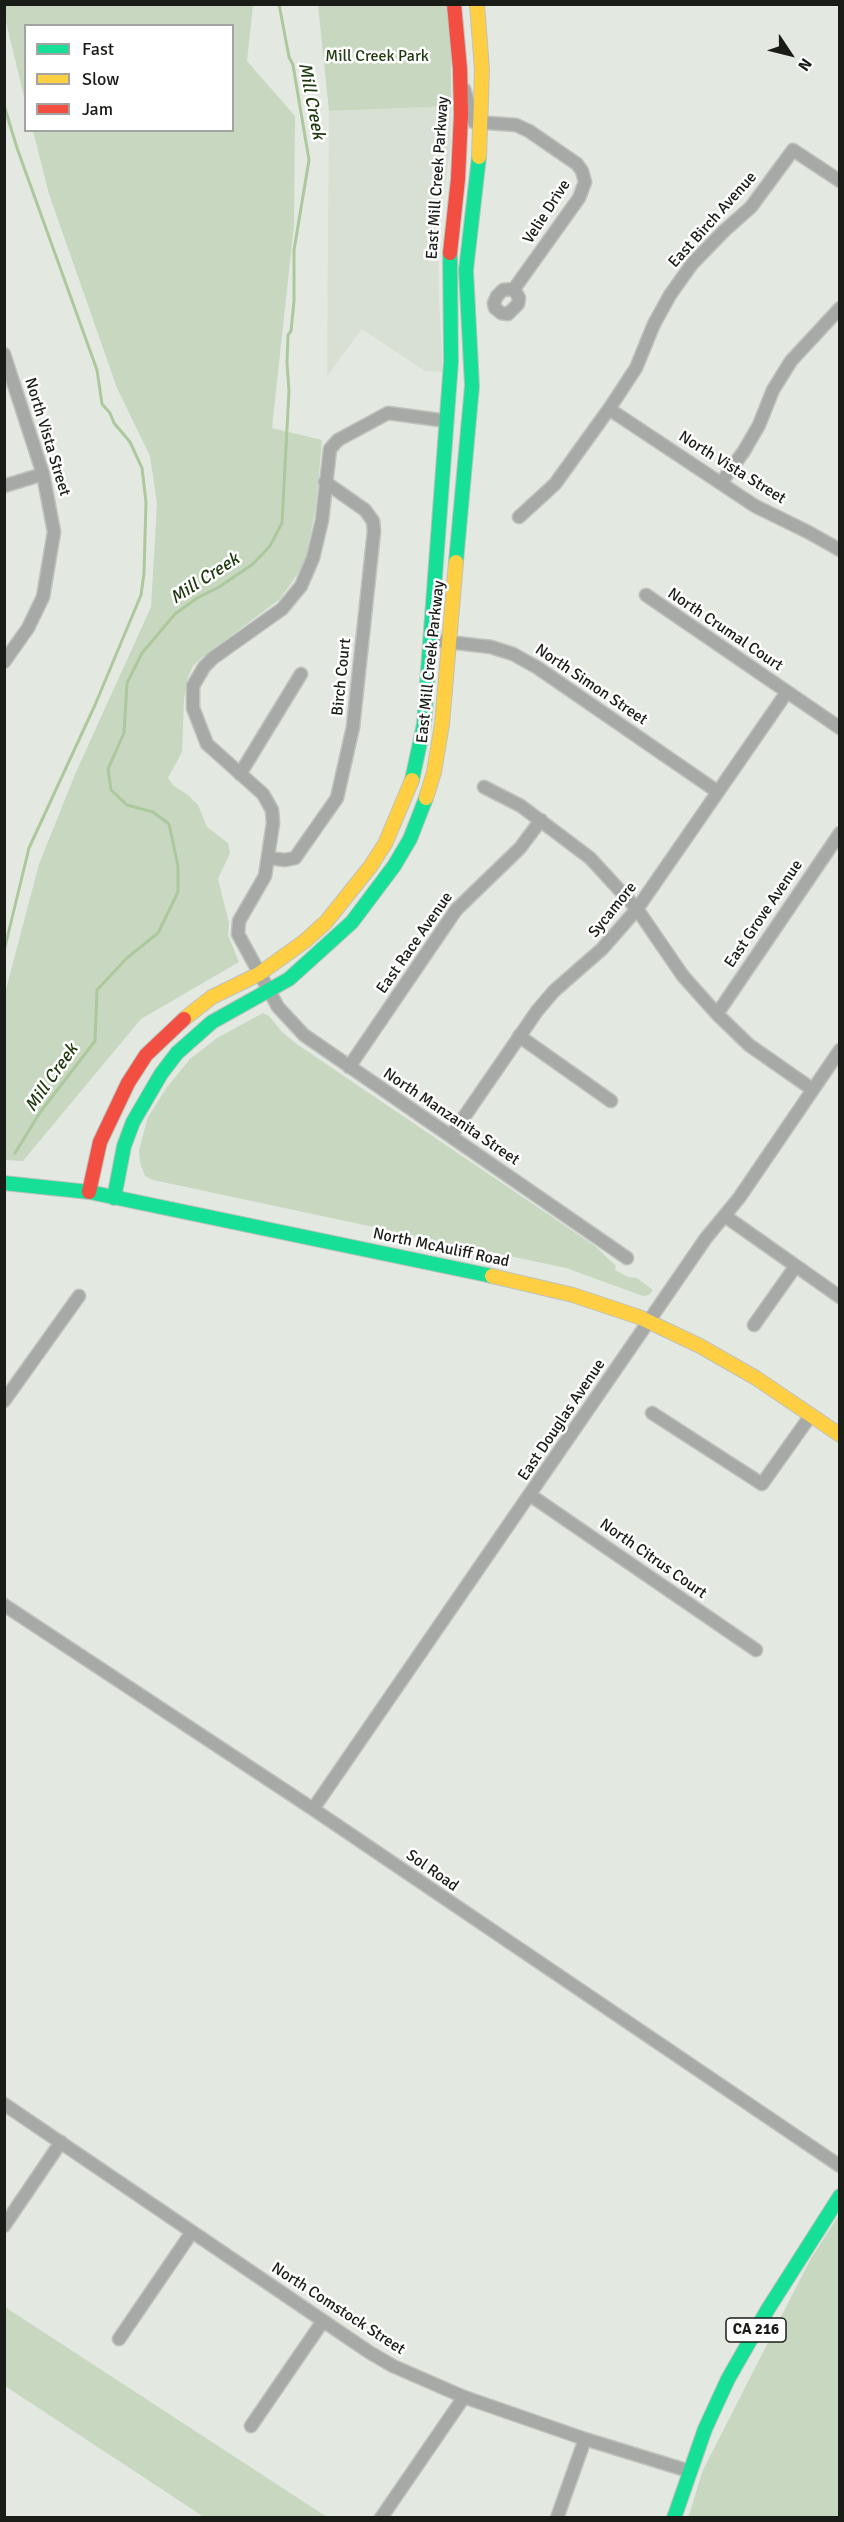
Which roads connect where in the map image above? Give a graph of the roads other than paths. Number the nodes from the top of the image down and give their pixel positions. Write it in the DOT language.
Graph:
graph roads {
  1 [pos="454,4"];
  2 [pos="477,4"];
  3 [pos="460,78"];
  4 [pos="480,123"];
  5 [pos="840,181"];
  6 [pos="514,289"];
  7 [pos="840,308"];
  8 [pos="4,354"];
  9 [pos="609,409"];
  10 [pos="447,421"];
  11 [pos="43,474"];
  12 [pos="325,482"];
  13 [pos="721,483"];
  14 [pos="4,486"];
  15 [pos="519,517"];
  16 [pos="840,550"];
  17 [pos="646,595"];
  18 [pos="431,640"];
  19 [pos="451,642"];
  20 [pos="4,662"];
  21 [pos="301,674"];
  22 [pos="787,692"];
  23 [pos="840,728"];
  24 [pos="240,774"];
  25 [pos="484,787"];
  26 [pos="718,792"];
  27 [pos="541,820"];
  28 [pos="840,833"];
  29 [pos="269,858"];
  30 [pos="637,909"];
  31 [pos="259,974"];
  32 [pos="270,991"];
  33 [pos="717,1014"];
  34 [pos="519,1036"];
  35 [pos="840,1050"];
  36 [pos="350,1067"];
  37 [pos="813,1089"];
  38 [pos="611,1101"];
  39 [pos="451,1136"];
  40 [pos="4,1183"];
  41 [pos="89,1192"];
  42 [pos="114,1198"];
  43 [pos="724,1216"];
  44 [pos="627,1258"];
  45 [pos="795,1266"];
  46 [pos="79,1296"];
  47 [pos="840,1297"];
  48 [pos="649,1322"];
  49 [pos="754,1325"];
  50 [pos="4,1401"];
  51 [pos="652,1413"];
  52 [pos="811,1415"];
  53 [pos="840,1435"];
  54 [pos="530,1495"];
  55 [pos="4,1605"];
  56 [pos="756,1650"];
  57 [pos="313,1809"];
  58 [pos="4,2104"];
  59 [pos="61,2142"];
  60 [pos="840,2166"];
  61 [pos="840,2196"];
  62 [pos="4,2226"];
  63 [pos="192,2232"];
  64 [pos="323,2321"];
  65 [pos="119,2339"];
  66 [pos="464,2397"];
  67 [pos="251,2426"];
  68 [pos="585,2439"];
  69 [pos="689,2471"];
  70 [pos="381,2517"];
  71 [pos="557,2517"];
  72 [pos="674,2517"];
  1 -- 3 [label="street, East Mill Creek Parkway"];
  2 -- 4 [label="street, East Mill Creek Parkway"];
  3 -- 4 [label="street"];
  3 -- 10 [label="street, East Mill Creek Parkway"];
  4 -- 6 [label="street, Velie Drive"];
  4 -- 19 [label="street, East Mill Creek Parkway"];
  5 -- 9 [label="street, East Birch Avenue"];
  7 -- 13 [label="street"];
  8 -- 11 [label="street, North Vista Street"];
  9 -- 13 [label="street, North Vista Street"];
  9 -- 15 [label="street, East Birch Avenue"];
  10 -- 12 [label="street, North Manzanita Street"];
  10 -- 18 [label="street, East Mill Creek Parkway"];
  11 -- 14 [label="street"];
  11 -- 20 [label="street, North Vista Street"];
  12 -- 24 [label="street, North Manzanita Street"];
  12 -- 29 [label="street, Birch Court"];
  13 -- 16 [label="street, North Vista Street"];
  17 -- 22 [label="street, North Crumal Court"];
  18 -- 19 [label="street, North Simon Street"];
  18 -- 31 [label="street, East Mill Creek Parkway"];
  19 -- 26 [label="street, North Simon Street"];
  19 -- 32 [label="street, East Mill Creek Parkway"];
  21 -- 24 [label="street"];
  22 -- 23 [label="street, North Crumal Court"];
  22 -- 26 [label="street, Sycamore"];
  24 -- 29 [label="street, North Manzanita Street"];
  25 -- 27 [label="street"];
  26 -- 30 [label="street, Sycamore"];
  27 -- 30 [label="street"];
  27 -- 36 [label="street, East Race Avenue"];
  28 -- 33 [label="street, East Grove Avenue"];
  29 -- 31 [label="street, North Manzanita Street"];
  30 -- 33 [label="street"];
  30 -- 34 [label="street, Sycamore"];
  31 -- 32 [label="street, North Manzanita Street"];
  31 -- 41 [label="street, East Mill Creek Parkway"];
  32 -- 36 [label="street, North Manzanita Street"];
  32 -- 42 [label="street, East Mill Creek Parkway"];
  33 -- 37 [label="street"];
  34 -- 38 [label="street"];
  34 -- 39 [label="street, Sycamore"];
  35 -- 37 [label="street, East Douglas Avenue"];
  36 -- 39 [label="street, North Manzanita Street"];
  37 -- 43 [label="street, East Douglas Avenue"];
  39 -- 44 [label="street, North Manzanita Street"];
  40 -- 41 [label="street, North McAuliff Road"];
  41 -- 42 [label="street, North McAuliff Road"];
  42 -- 48 [label="street, North McAuliff Road"];
  43 -- 45 [label="street"];
  43 -- 48 [label="street, East Douglas Avenue"];
  45 -- 47 [label="street"];
  45 -- 49 [label="street"];
  46 -- 50 [label="street"];
  48 -- 52 [label="street, North McAuliff Road"];
  48 -- 54 [label="street, East Douglas Avenue"];
  51 -- 52 [label="street"];
  52 -- 53 [label="street, North McAuliff Road"];
  54 -- 56 [label="street, North Citrus Court"];
  54 -- 57 [label="street, East Douglas Avenue"];
  55 -- 57 [label="street, Sol Road"];
  57 -- 60 [label="street, Sol Road"];
  58 -- 59 [label="street, North Comstock Street"];
  59 -- 62 [label="street"];
  59 -- 63 [label="street, North Comstock Street"];
  61 -- 69 [label="street, CA 216"];
  63 -- 64 [label="street, North Comstock Street"];
  63 -- 65 [label="street"];
  64 -- 66 [label="street, North Comstock Street"];
  64 -- 67 [label="street"];
  66 -- 68 [label="street, North Comstock Street"];
  66 -- 70 [label="street"];
  68 -- 69 [label="street, North Comstock Street"];
  68 -- 71 [label="street"];
  69 -- 72 [label="street, CA 216"];
}
